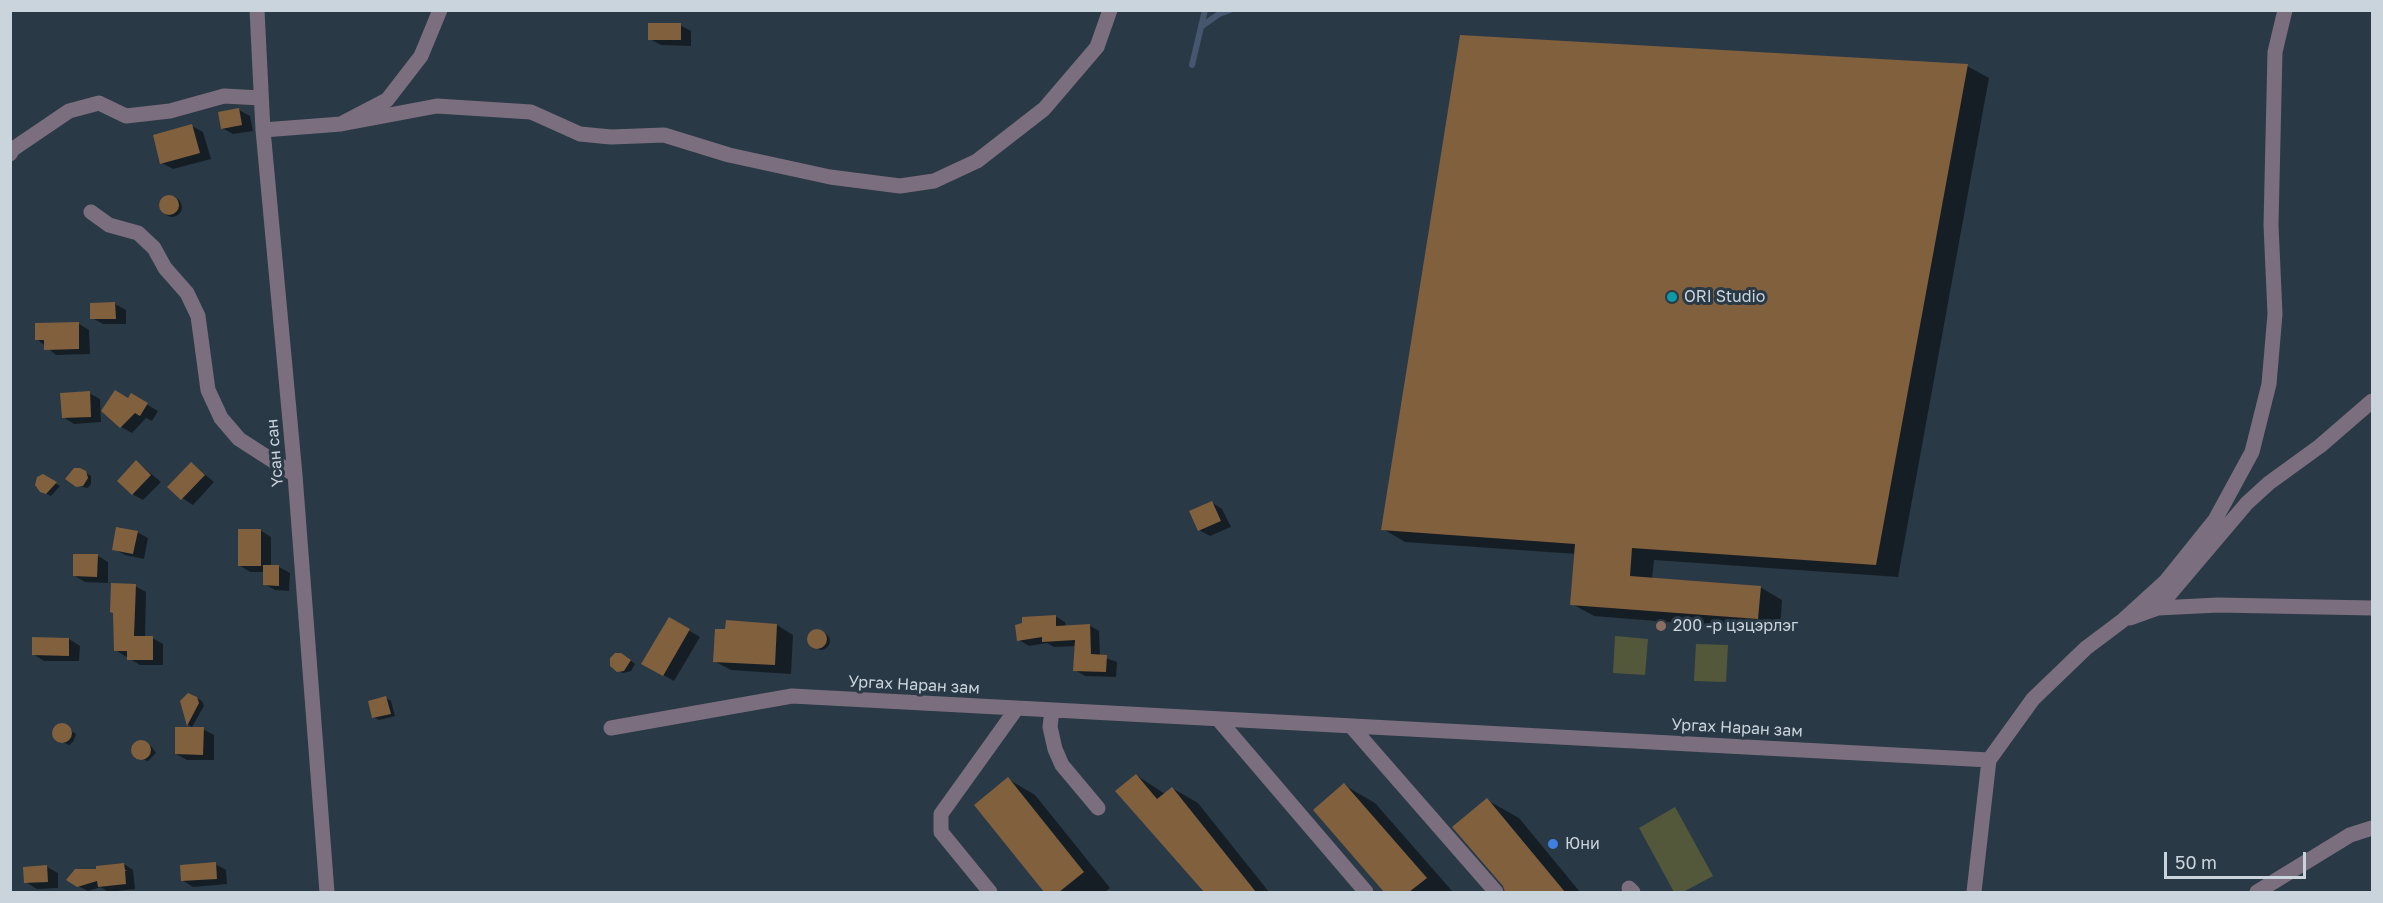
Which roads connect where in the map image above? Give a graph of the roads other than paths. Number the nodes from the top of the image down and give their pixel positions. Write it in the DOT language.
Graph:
graph roads {
  1 [pos="257,10"];
  2 [pos="440,10"];
  3 [pos="1110,10"];
  4 [pos="2285,10"];
  5 [pos="261,98"];
  6 [pos="341,124"];
  7 [pos="263,130"];
  8 [pos="10,154"];
  9 [pos="91,212"];
  10 [pos="2373,401"];
  11 [pos="296,475"];
  12 [pos="2158,608"];
  13 [pos="2373,608"];
  14 [pos="2122,621"];
  15 [pos="1017,708"];
  16 [pos="1052,710"];
  17 [pos="1218,719"];
  18 [pos="1351,726"];
  19 [pos="611,728"];
  20 [pos="1989,760"];
  21 [pos="1098,808"];
  22 [pos="2373,828"];
  23 [pos="327,892"];
  24 [pos="990,892"];
  25 [pos="1366,892"];
  26 [pos="1496,892"];
  27 [pos="1974,892"];
  28 [pos="2257,892"];
  1 -- 5 [label="street, Үсан сан"];
  2 -- 6 [label="street"];
  3 -- 6 [label="street"];
  4 -- 14 [label="street"];
  5 -- 7 [label="street, Үсан сан"];
  5 -- 8 [label="street"];
  6 -- 7 [label="street"];
  7 -- 11 [label="street, Үсан сан"];
  9 -- 11 [label="street"];
  10 -- 12 [label="street"];
  11 -- 23 [label="street, Үсан сан"];
  12 -- 13 [label="street"];
  12 -- 14 [label="street"];
  14 -- 20 [label="street"];
  15 -- 16 [label="street, Ургах Наран зам"];
  15 -- 19 [label="street, Ургах Наран зам"];
  15 -- 24 [label="street"];
  16 -- 17 [label="street, Ургах Наран зам"];
  16 -- 21 [label="street"];
  17 -- 18 [label="street, Ургах Наран зам"];
  17 -- 25 [label="street"];
  18 -- 20 [label="street, Ургах Наран зам"];
  18 -- 26 [label="street"];
  20 -- 27 [label="street"];
  22 -- 28 [label="street"];
}
